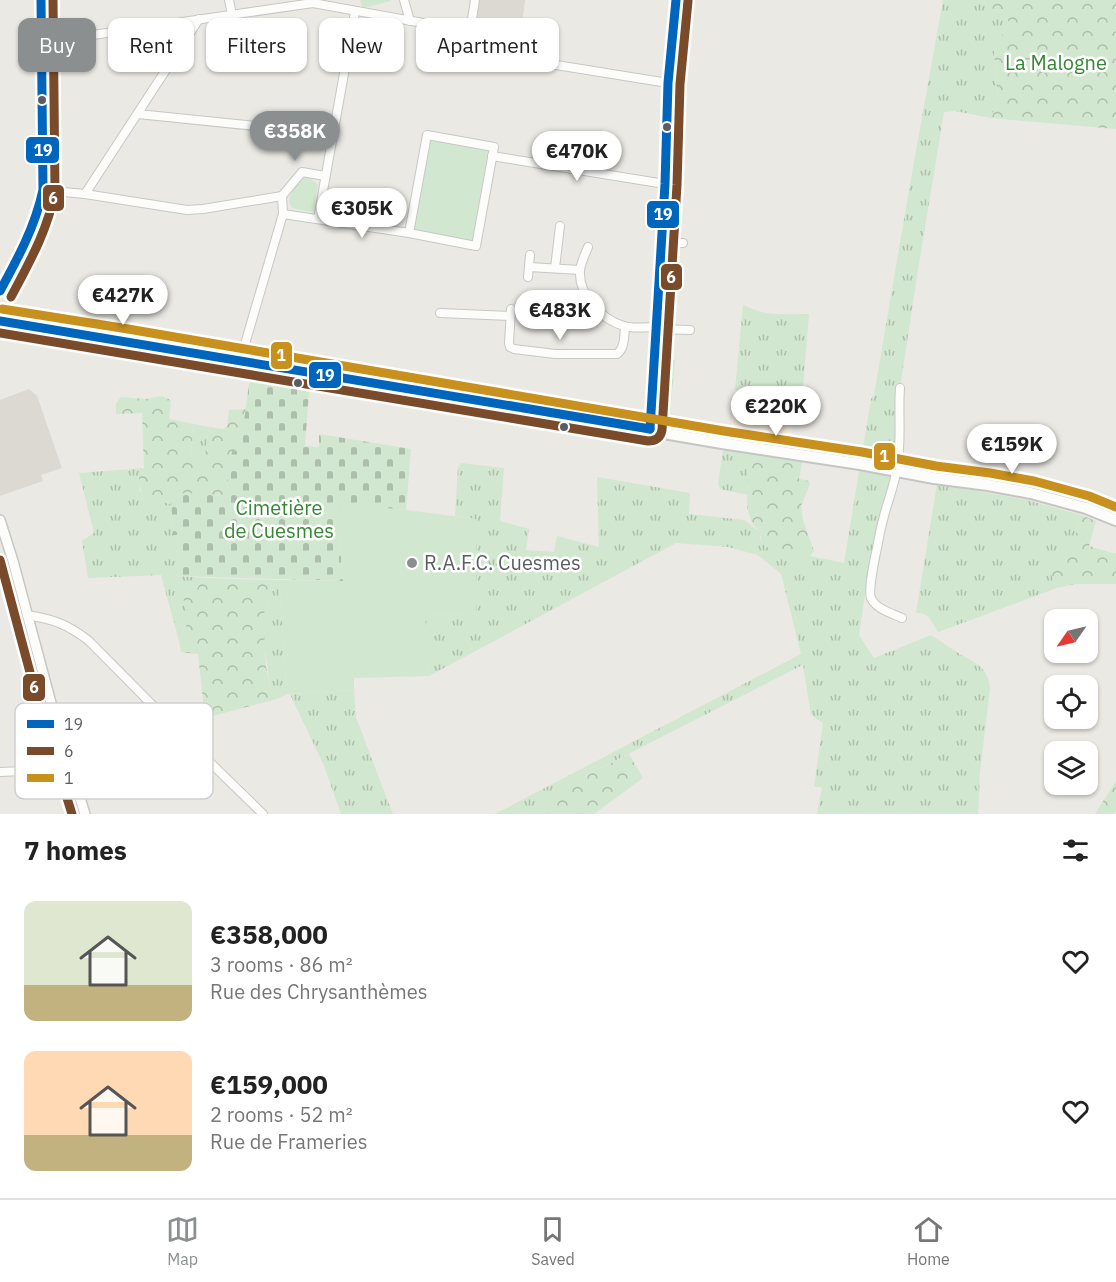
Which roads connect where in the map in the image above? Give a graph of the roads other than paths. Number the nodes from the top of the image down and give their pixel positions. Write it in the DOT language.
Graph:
graph roads {
  1 [pos="41,0"];
  2 [pos="229,0"];
  3 [pos="324,0"];
  4 [pos="404,0"];
  5 [pos="475,0"];
  6 [pos="676,0"];
  7 [pos="313,3"];
  8 [pos="355,12"];
  9 [pos="232,15"];
  10 [pos="41,18"];
  11 [pos="472,18"];
  12 [pos="199,20"];
  13 [pos="410,21"];
  14 [pos="416,22"];
  15 [pos="96,35"];
  16 [pos="559,65"];
  17 [pos="42,72"];
  18 [pos="668,83"];
  19 [pos="138,114"];
  20 [pos="333,134"];
  21 [pos="492,156"];
  22 [pos="325,176"];
  23 [pos="665,184"];
  24 [pos="43,190"];
  25 [pos="85,194"];
  26 [pos="282,196"];
  27 [pos="283,213"];
  28 [pos="318,219"];
  29 [pos="560,226"];
  30 [pos="409,233"];
  31 [pos="683,243"];
  32 [pos="662,244"];
  33 [pos="588,247"];
  34 [pos="530,255"];
  35 [pos="529,267"];
  36 [pos="555,268"];
  37 [pos="580,270"];
  38 [pos="528,277"];
  39 [pos="0,291"];
  40 [pos="440,313"];
  41 [pos="0,321"];
  42 [pos="625,327"];
  43 [pos="657,328"];
  44 [pos="690,330"];
  45 [pos="240,361"];
  46 [pos="900,388"];
  47 [pos="651,429"];
  48 [pos="897,471"];
  49 [pos="0,520"];
  50 [pos="1116,520"];
  51 [pos="27,615"];
  52 [pos="902,618"];
  53 [pos="51,703"];
  54 [pos="151,703"];
  55 [pos="213,764"];
  56 [pos="0,772"];
  57 [pos="15,772"];
  58 [pos="81,799"];
  59 [pos="85,814"];
  60 [pos="263,814"];
  1 -- 10 [label="street"];
  2 -- 9 [label="street"];
  3 -- 7 [label="street"];
  4 -- 13 [label="street"];
  5 -- 11 [label="street"];
  6 -- 18 [label="street"];
  7 -- 8 [label="street"];
  7 -- 9 [label="street"];
  8 -- 13 [label="street"];
  8 -- 20 [label="street"];
  9 -- 12 [label="street"];
  12 -- 15 [label="street"];
  12 -- 19 [label="street"];
  13 -- 14 [label="street"];
  16 -- 18 [label="street"];
  17 -- 24 [label="street"];
  18 -- 23 [label="street"];
  19 -- 20 [label="street"];
  19 -- 25 [label="street"];
  20 -- 22 [label="street"];
  21 -- 23 [label="street"];
  21 -- 30 [label="street"];
  21 -- 30 [label="street"];
  22 -- 26 [label="street"];
  22 -- 28 [label="street"];
  23 -- 32 [label="street"];
  24 -- 25 [label="street"];
  24 -- 39 [label="street"];
  25 -- 26 [label="street"];
  26 -- 27 [label="street"];
  27 -- 28 [label="street"];
  27 -- 45 [label="street"];
  28 -- 30 [label="street"];
  29 -- 36 [label="street"];
  31 -- 32 [label="street"];
  32 -- 43 [label="street"];
  33 -- 37 [label="street"];
  34 -- 35 [label="street"];
  35 -- 36 [label="street"];
  35 -- 38 [label="street"];
  36 -- 37 [label="street"];
  37 -- 42 [label="street"];
  40 -- 42 [label="street"];
  41 -- 45 [label="main road"];
  42 -- 43 [label="street"];
  43 -- 44 [label="street"];
  43 -- 47 [label="street"];
  45 -- 47 [label="main road"];
  46 -- 48 [label="street"];
  47 -- 48 [label="main road"];
  48 -- 50 [label="main road"];
  48 -- 52 [label="street"];
  49 -- 51 [label="street"];
  51 -- 53 [label="street"];
  51 -- 54 [label="street"];
  55 -- 60 [label="street"];
  56 -- 57 [label="street"];
  58 -- 59 [label="street"];
}
